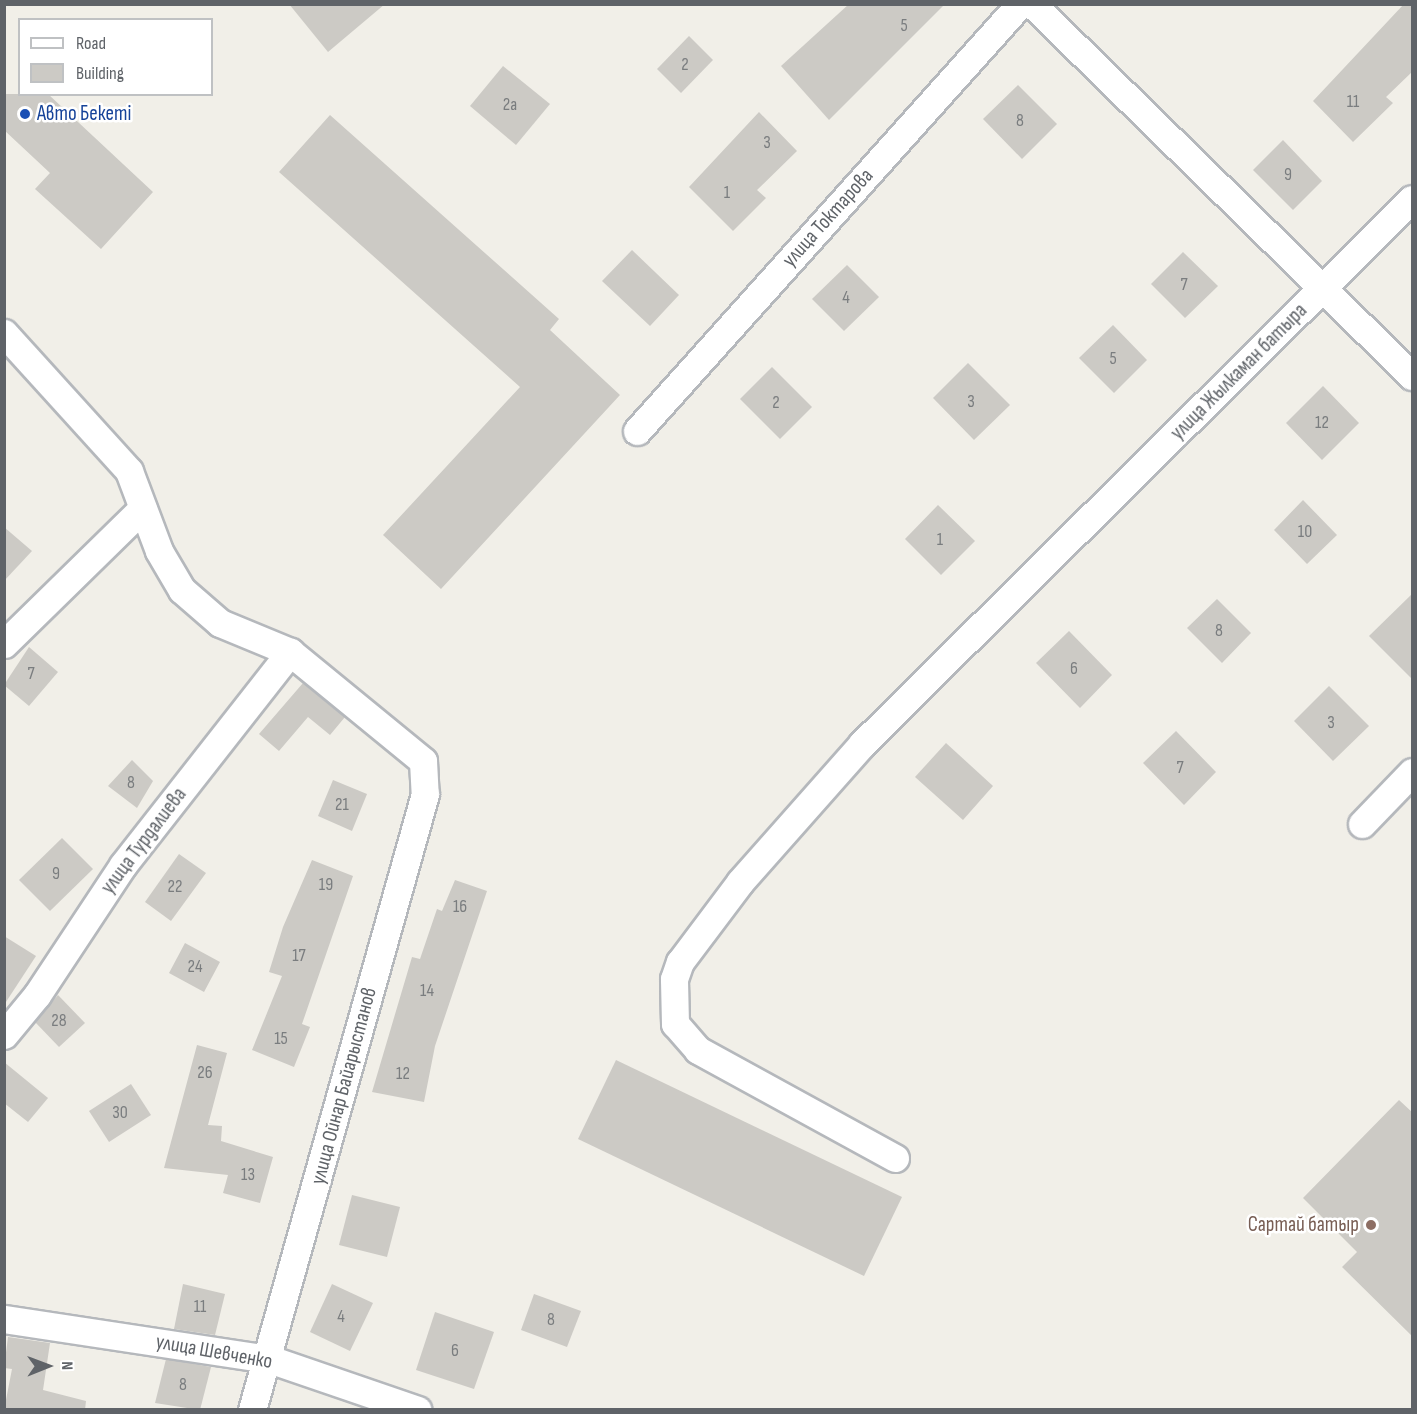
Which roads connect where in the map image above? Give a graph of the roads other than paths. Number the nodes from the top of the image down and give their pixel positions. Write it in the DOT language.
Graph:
graph roads {
  1 [pos="1020,4"];
  2 [pos="1032,4"];
  3 [pos="1413,199"];
  4 [pos="1324,288"];
  5 [pos="7,343"];
  6 [pos="1413,376"];
  7 [pos="637,431"];
  8 [pos="143,508"];
  9 [pos="4,644"];
  10 [pos="290,652"];
  11 [pos="1413,772"];
  12 [pos="1362,824"];
  13 [pos="4,1035"];
  14 [pos="895,1158"];
  15 [pos="4,1319"];
  16 [pos="269,1359"];
  17 [pos="252,1410"];
  18 [pos="418,1410"];
  1 -- 7 [label="street, улица Токтарова"];
  2 -- 4 [label="street"];
  3 -- 4 [label="street, улица Жылкаман батыра"];
  4 -- 6 [label="street"];
  4 -- 14 [label="street, улица Жылкаман батыра"];
  5 -- 8 [label="street"];
  8 -- 9 [label="street"];
  8 -- 10 [label="street"];
  10 -- 13 [label="street, улица Турдалиева"];
  10 -- 16 [label="street, улица Ойнар Байарыстанов"];
  11 -- 12 [label="street"];
  15 -- 16 [label="street, улица Шевченко"];
  16 -- 17 [label="street, улица Ойнар Байарыстанов"];
  16 -- 18 [label="street, улица Шевченко"];
}
